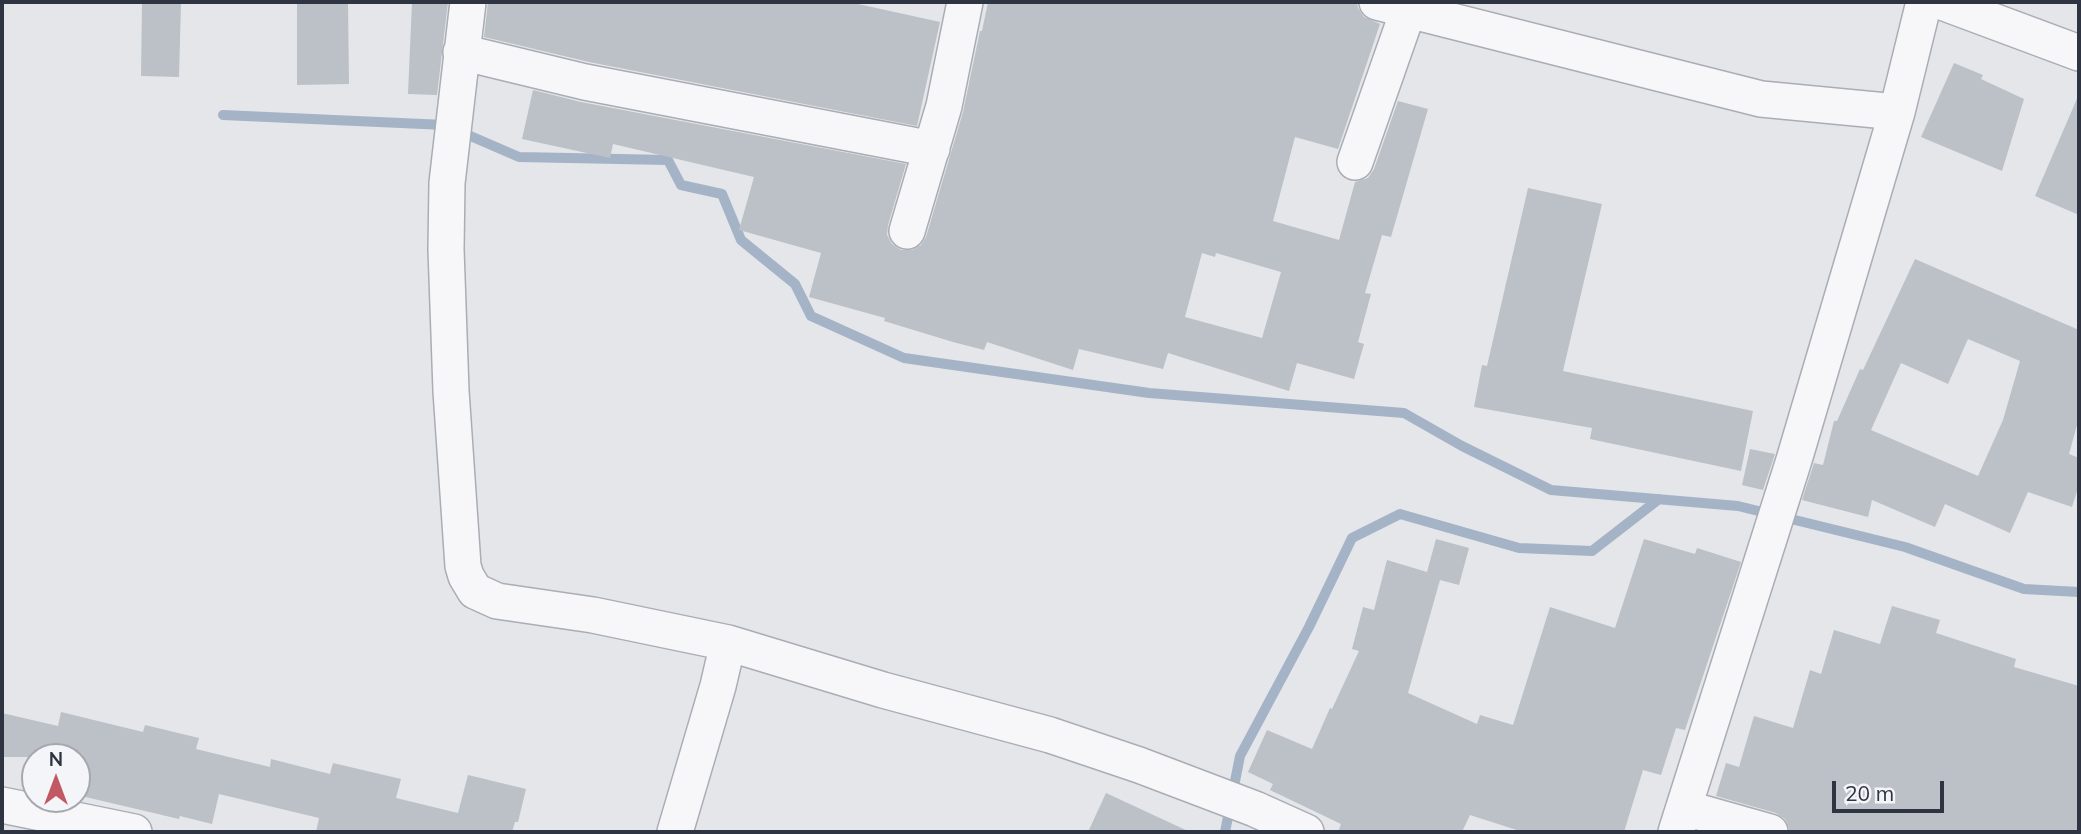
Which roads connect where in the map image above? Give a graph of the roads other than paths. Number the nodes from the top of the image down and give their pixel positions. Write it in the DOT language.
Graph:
graph roads {
  1 [pos="468,2"];
  2 [pos="965,2"];
  3 [pos="1923,2"];
  4 [pos="1942,2"];
  5 [pos="1393,6"];
  6 [pos="2079,53"];
  7 [pos="460,61"];
  8 [pos="1897,112"];
  9 [pos="932,149"];
  10 [pos="1355,162"];
  11 [pos="907,231"];
  12 [pos="728,643"];
  13 [pos="2,805"];
  14 [pos="1680,820"];
  15 [pos="134,832"];
  16 [pos="674,832"];
  17 [pos="1306,832"];
  18 [pos="1770,832"];
  1 -- 7 [label="street"];
  2 -- 9 [label="street"];
  3 -- 8 [label="street"];
  4 -- 6 [label="street"];
  5 -- 8 [label="street"];
  5 -- 10 [label="street"];
  7 -- 9 [label="street"];
  7 -- 12 [label="street"];
  8 -- 14 [label="street"];
  9 -- 11 [label="street"];
  12 -- 16 [label="street"];
  12 -- 17 [label="street"];
  13 -- 15 [label="street"];
  14 -- 18 [label="street"];
}
